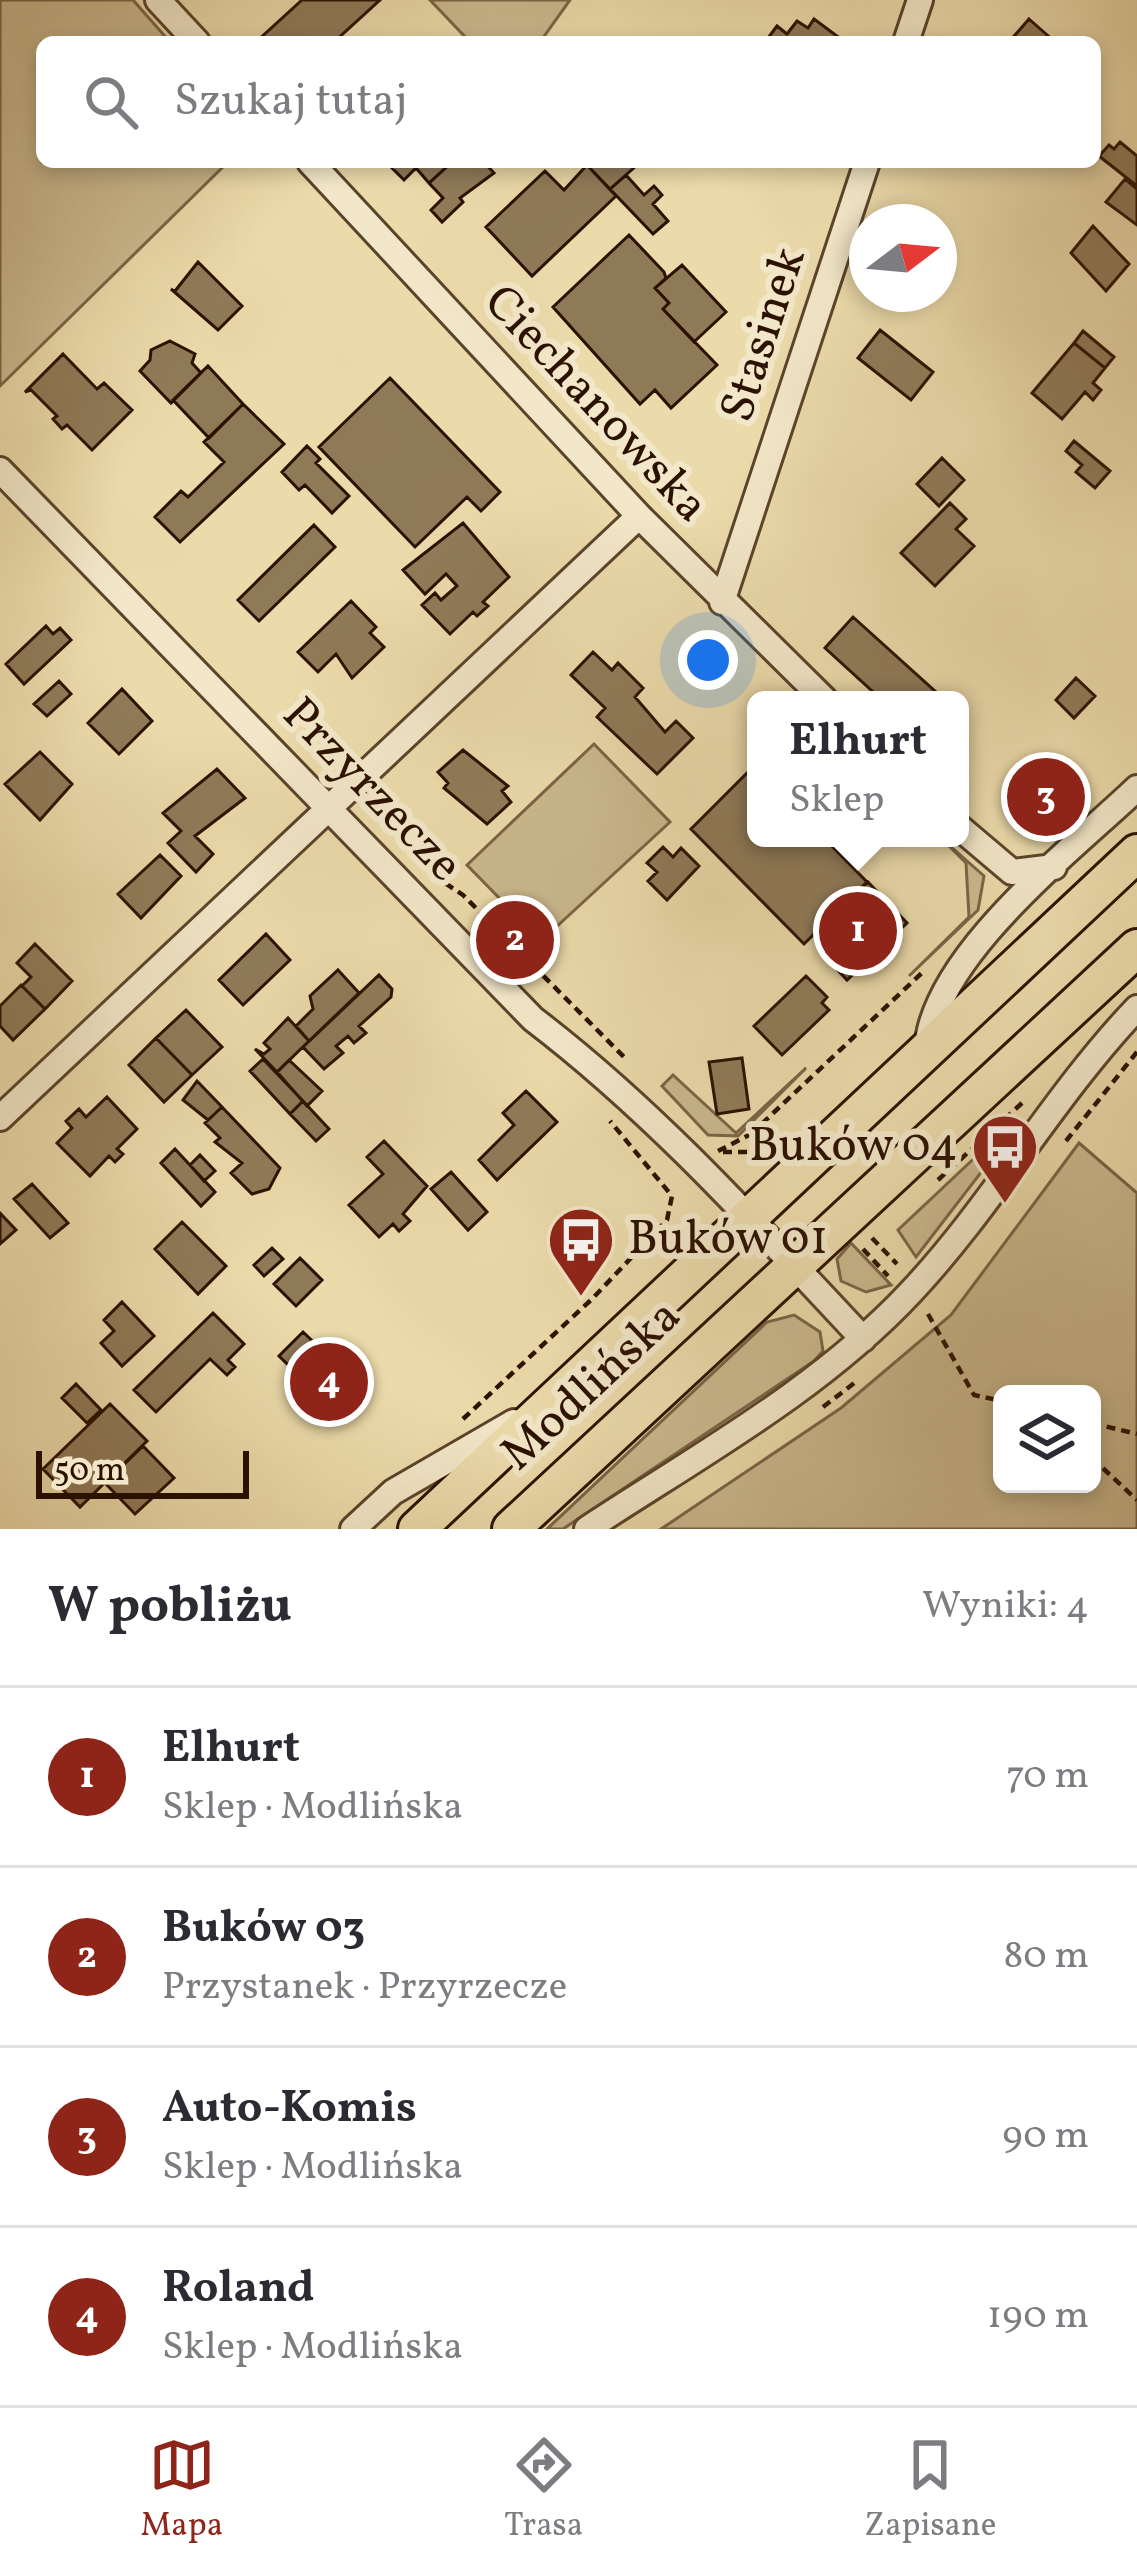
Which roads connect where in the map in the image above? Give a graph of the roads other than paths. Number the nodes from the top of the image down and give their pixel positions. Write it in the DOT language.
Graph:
graph roads {
  1 [pos="158,0"];
  2 [pos="920,0"];
  3 [pos="191,36"];
  4 [pos="908,36"];
  5 [pos="316,168"];
  6 [pos="865,168"];
  7 [pos="0,470"];
  8 [pos="639,516"];
  9 [pos="722,602"];
  10 [pos="816,691"];
  11 [pos="1137,788"];
  12 [pos="328,808"];
  13 [pos="969,837"];
  14 [pos="1137,854"];
  15 [pos="998,864"];
  16 [pos="1055,866"];
  17 [pos="1010,910"];
  18 [pos="1137,947"];
  19 [pos="1137,1008"];
  20 [pos="927,1049"];
  21 [pos="0,1118"];
  22 [pos="749,1217"];
  23 [pos="792,1263"];
  24 [pos="863,1339"];
  25 [pos="557,1397"];
  26 [pos="353,1529"];
  27 [pos="417,1529"];
  28 [pos="511,1529"];
  29 [pos="587,1529"];
  1 -- 3 [label="street"];
  2 -- 4 [label="street"];
  5 -- 8 [label="street, Ciechanowska"];
  6 -- 9 [label="street, Stasinek"];
  7 -- 12 [label="street, Przyrzecze"];
  8 -- 9 [label="street, Ciechanowska"];
  8 -- 12 [label="street"];
  9 -- 10 [label="street, Ciechanowska"];
  11 -- 16 [label="street"];
  12 -- 21 [label="street"];
  12 -- 22 [label="street, Przyrzecze"];
  13 -- 15 [label="street"];
  14 -- 20 [label="main road, Modlińska"];
  15 -- 16 [label="street"];
  15 -- 17 [label="street"];
  16 -- 17 [label="street"];
  17 -- 20 [label="street"];
  18 -- 23 [label="main road, Modlińska"];
  19 -- 24 [label="street"];
  20 -- 22 [label="main road, Modlińska"];
  22 -- 23 [label="street, Przyrzecze"];
  22 -- 25 [label="main road, Modlińska"];
  23 -- 24 [label="street"];
  23 -- 28 [label="main road, Modlińska"];
  24 -- 29 [label="street"];
  25 -- 26 [label="street, Modlińska"];
  25 -- 27 [label="main road, Modlińska"];
}
